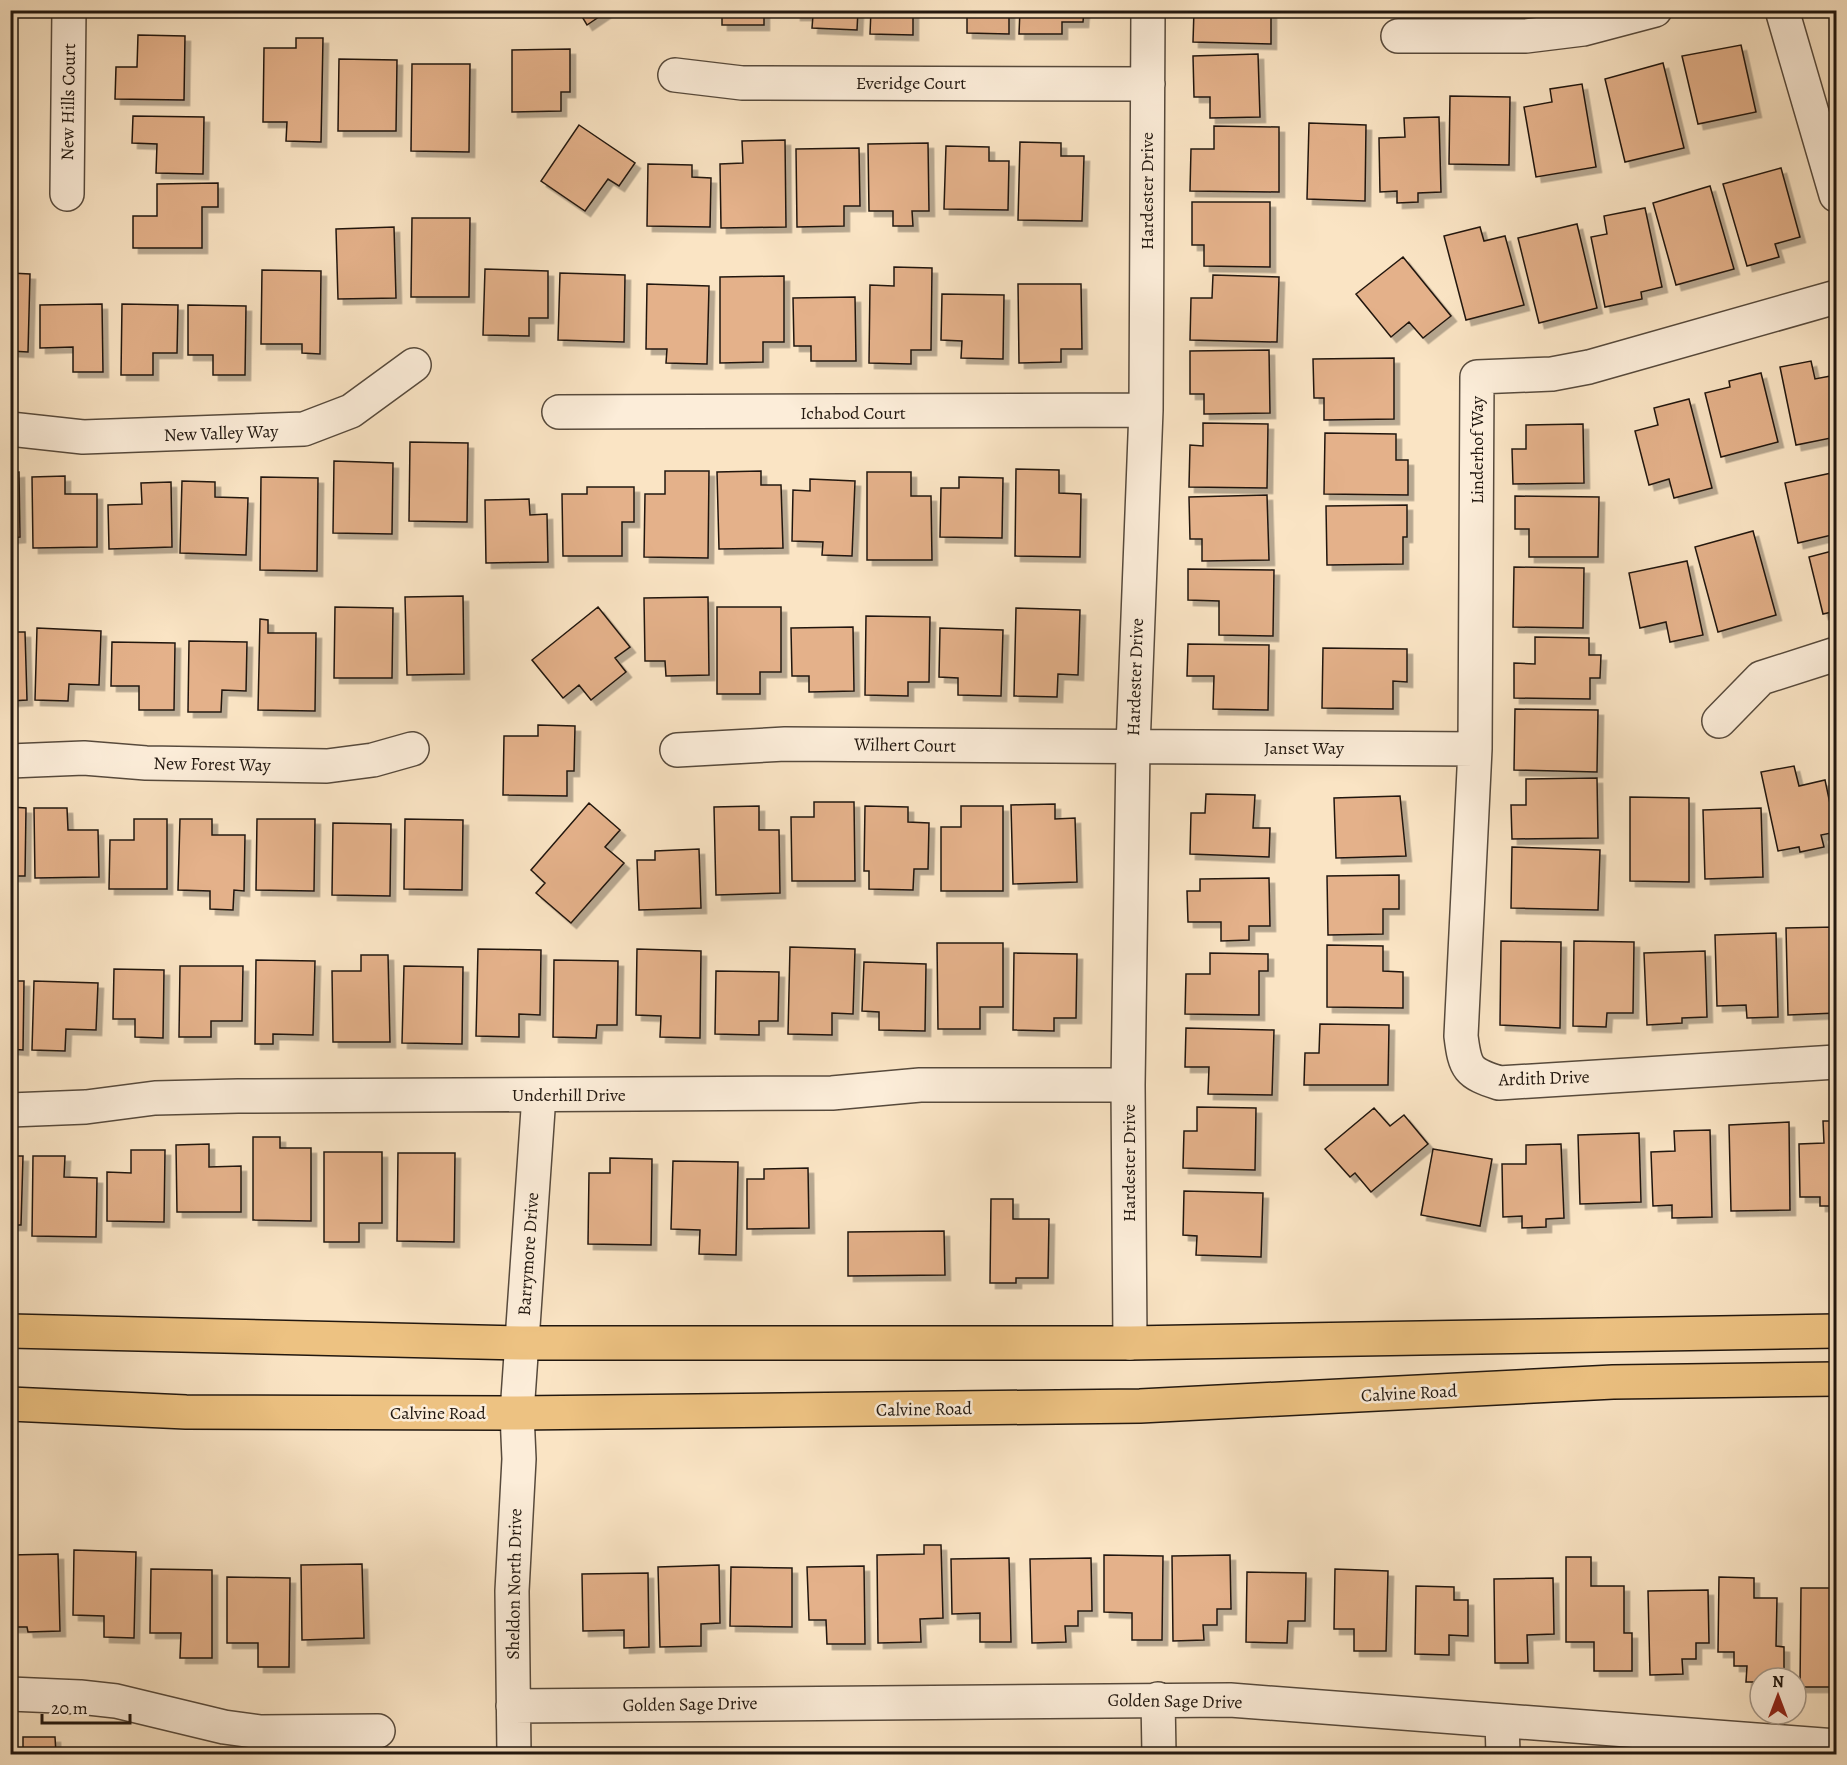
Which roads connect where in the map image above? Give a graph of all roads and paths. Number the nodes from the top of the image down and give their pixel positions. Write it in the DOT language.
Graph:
graph roads {
  1 [pos="69,10"];
  2 [pos="1148,10"];
  3 [pos="1655,10"];
  4 [pos="1782,10"];
  5 [pos="1398,36"];
  6 [pos="675,75"];
  7 [pos="1148,84"];
  8 [pos="67,194"];
  9 [pos="1836,195"];
  10 [pos="1836,297"];
  11 [pos="414,365"];
  12 [pos="1146,410"];
  13 [pos="559,412"];
  14 [pos="10,429"];
  15 [pos="1836,654"];
  16 [pos="1719,721"];
  17 [pos="1133,747"];
  18 [pos="412,749"];
  19 [pos="1475,749"];
  20 [pos="677,750"];
  21 [pos="10,761"];
  22 [pos="1836,1062"];
  23 [pos="1128,1084"];
  24 [pos="539,1095"];
  25 [pos="10,1110"];
  26 [pos="10,1331"];
  27 [pos="1836,1331"];
  28 [pos="522,1343"];
  29 [pos="1130,1344"];
  30 [pos="1836,1379"];
  31 [pos="10,1404"];
  32 [pos="517,1413"];
  33 [pos="10,1694"];
  34 [pos="1158,1699"];
  35 [pos="513,1706"];
  36 [pos="1502,1721"];
  37 [pos="378,1731"];
  38 [pos="1836,1746"];
  39 [pos="514,1755"];
  40 [pos="1159,1755"];
  41 [pos="1503,1755"];
  1 -- 8 [label="street, New Hills Court"];
  2 -- 7 [label="street, Hardester Drive"];
  3 -- 5 [label="street"];
  4 -- 9 [label="street"];
  6 -- 7 [label="street, Everidge Court"];
  7 -- 12 [label="street, Hardester Drive"];
  10 -- 19 [label="street, Linderhof Way"];
  11 -- 14 [label="street, New Valley Way"];
  12 -- 13 [label="street, Ichabod Court"];
  12 -- 17 [label="street, Hardester Drive"];
  15 -- 16 [label="street"];
  17 -- 19 [label="street, Janset Way"];
  17 -- 20 [label="street, Wilhert Court"];
  17 -- 23 [label="street, Hardester Drive"];
  18 -- 21 [label="street, New Forest Way"];
  19 -- 22 [label="street, Ardith Drive"];
  23 -- 24 [label="street, Underhill Drive"];
  23 -- 29 [label="street, Hardester Drive"];
  24 -- 25 [label="street, Underhill Drive"];
  24 -- 28 [label="street, Barrymore Drive"];
  26 -- 28 [label="main road"];
  27 -- 29 [label="main road"];
  28 -- 29 [label="main road"];
  28 -- 32 [label="street, Barrymore Drive"];
  30 -- 32 [label="main road, Calvine Road"];
  31 -- 32 [label="main road, Calvine Road"];
  32 -- 35 [label="street, Sheldon North Drive"];
  33 -- 37 [label="street"];
  34 -- 35 [label="street, Golden Sage Drive"];
  34 -- 36 [label="street, Golden Sage Drive"];
  34 -- 40 [label="street"];
  35 -- 39 [label="street, Sheldon North Drive"];
  36 -- 38 [label="street, Golden Sage Drive"];
  36 -- 41 [label="street"];
}
